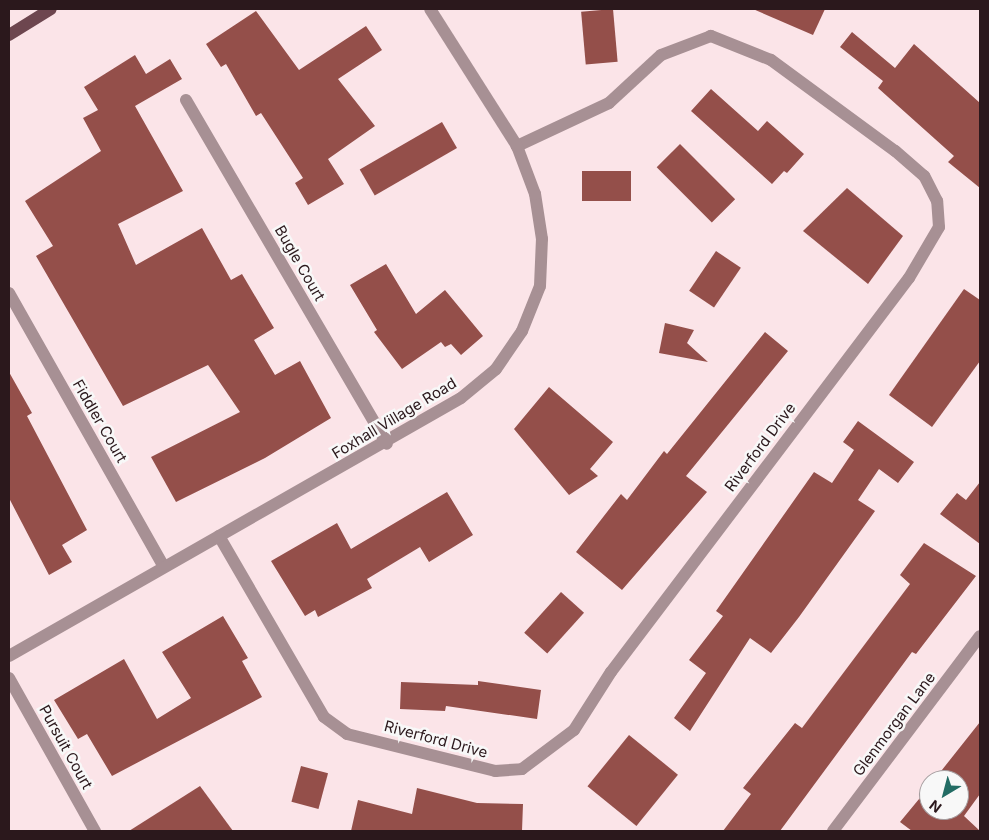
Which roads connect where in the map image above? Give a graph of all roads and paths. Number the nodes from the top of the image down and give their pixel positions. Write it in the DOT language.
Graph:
graph roads {
  1 [pos="51,9"];
  2 [pos="430,9"];
  3 [pos="9,35"];
  4 [pos="186,100"];
  5 [pos="517,146"];
  6 [pos="9,293"];
  7 [pos="387,444"];
  8 [pos="219,536"];
  9 [pos="163,566"];
  10 [pos="980,636"];
  11 [pos="9,656"];
  12 [pos="9,678"];
  13 [pos="95,831"];
  14 [pos="832,831"];
  1 -- 3 [label="main road"];
  2 -- 5 [label="street, Foxhall Village Road"];
  4 -- 7 [label="street, Bugle Court"];
  5 -- 7 [label="street, Foxhall Village Road"];
  5 -- 8 [label="street, Riverford Drive"];
  6 -- 9 [label="street, Fiddler Court"];
  7 -- 8 [label="street, Foxhall Village Road"];
  8 -- 9 [label="street, Foxhall Village Road"];
  9 -- 11 [label="street, Foxhall Village Road"];
  10 -- 14 [label="street, Glenmorgan Lane"];
  12 -- 13 [label="street, Pursuit Court"];
}
